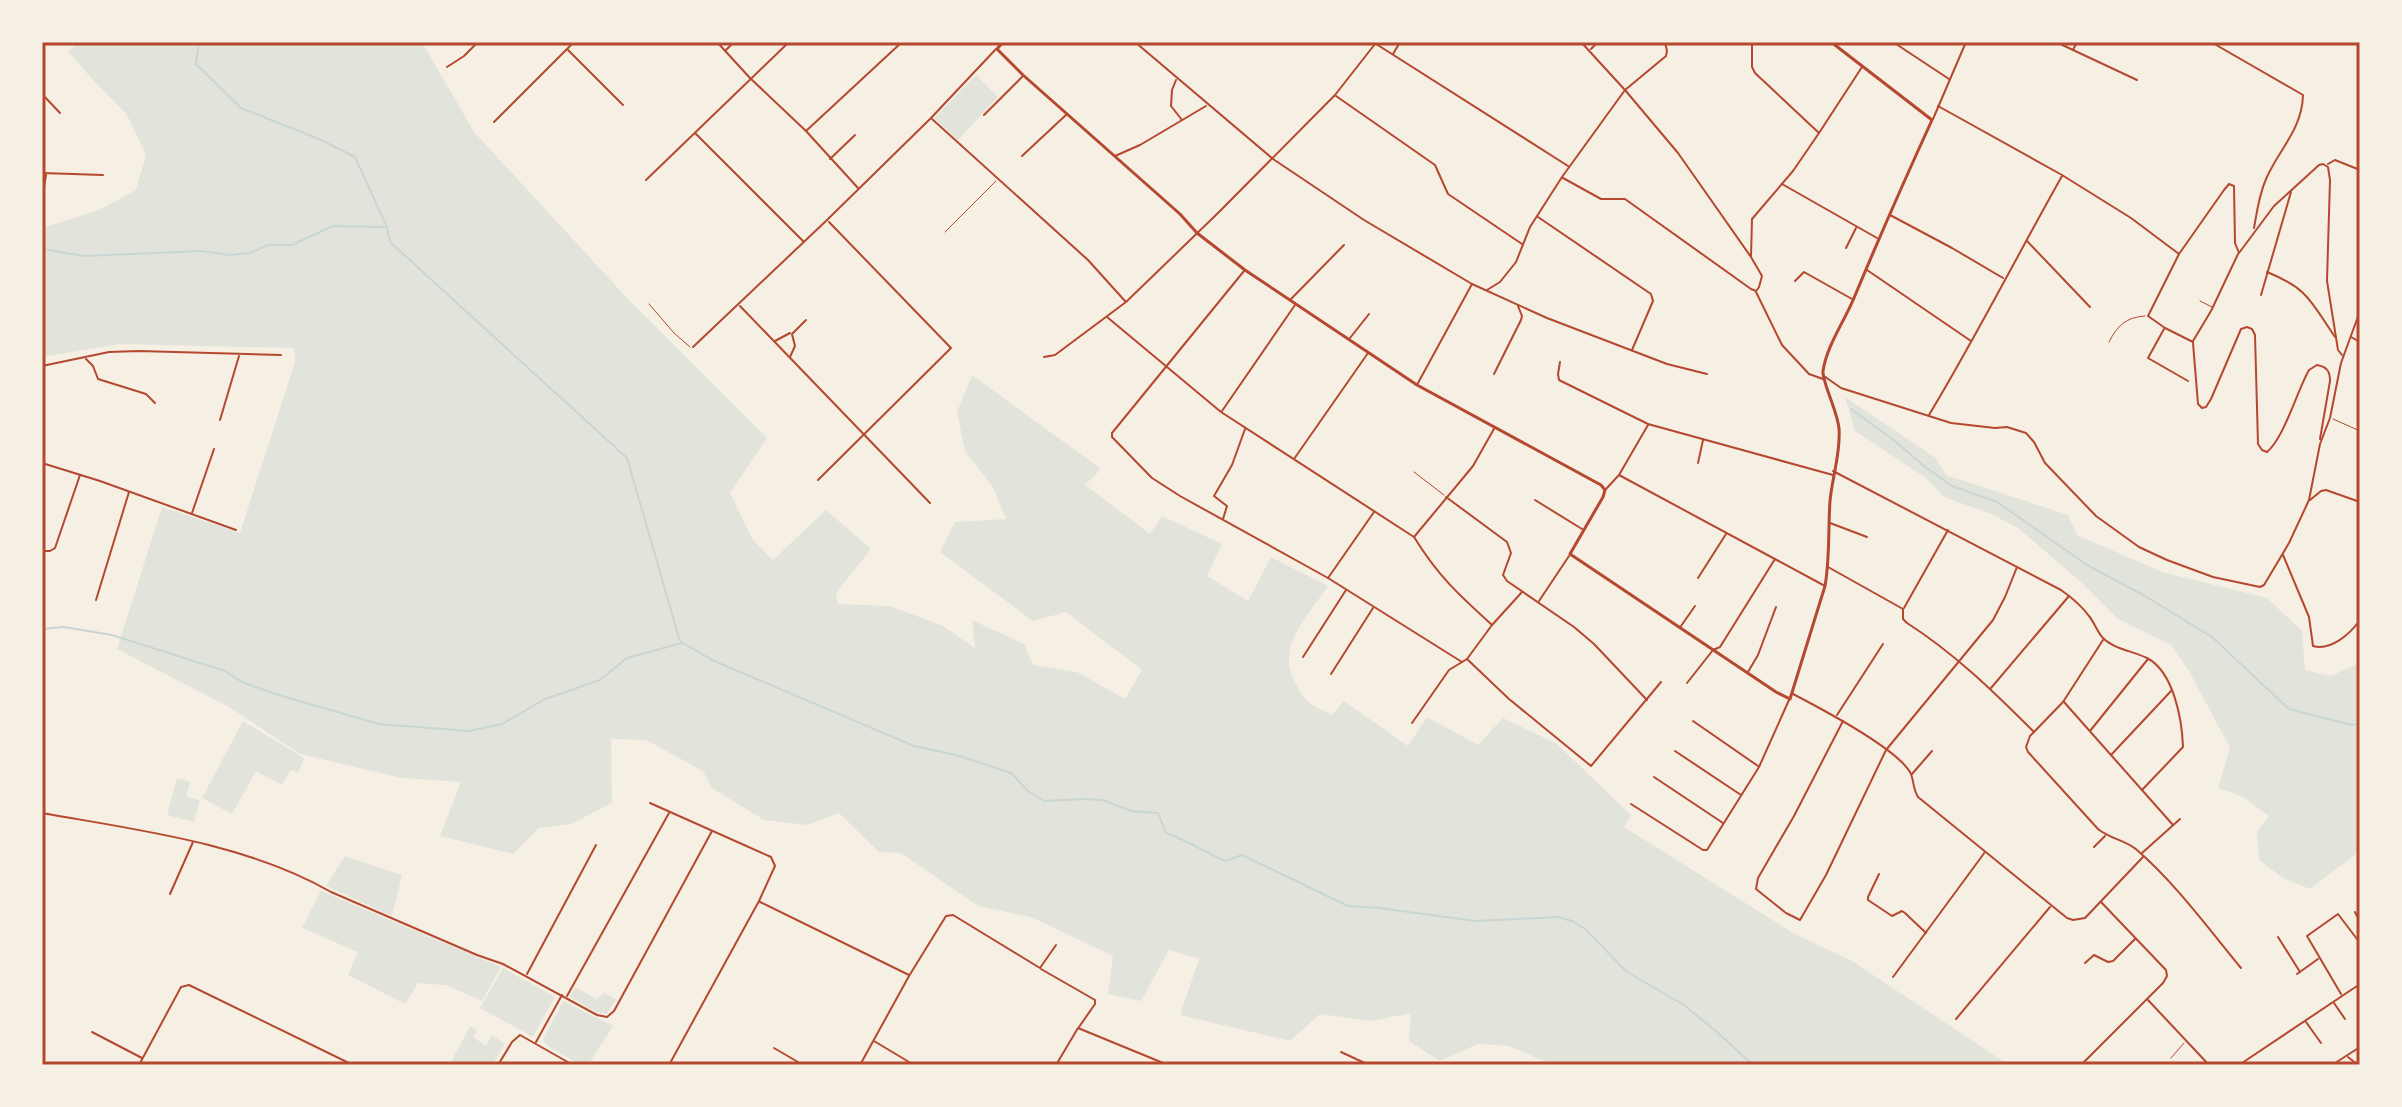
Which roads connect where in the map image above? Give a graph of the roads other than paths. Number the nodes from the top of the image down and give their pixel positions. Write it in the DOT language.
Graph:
graph roads {
  1 [pos="478,42"];
  2 [pos="574,42"];
  3 [pos="717,42"];
  4 [pos="734,42"];
  5 [pos="789,42"];
  6 [pos="902,42"];
  7 [pos="1003,42"];
  8 [pos="1135,42"];
  9 [pos="1400,42"];
  10 [pos="1581,42"];
  11 [pos="1598,42"];
  12 [pos="1665,42"];
  13 [pos="1752,42"];
  14 [pos="1831,42"];
  15 [pos="1893,42"];
  16 [pos="1966,42"];
  17 [pos="2056,42"];
  18 [pos="2077,42"];
  19 [pos="2211,42"];
  20 [pos="1374,43"];
  21 [pos="567,49"];
  22 [pos="997,49"];
  23 [pos="726,50"];
  24 [pos="1590,50"];
  25 [pos="2073,51"];
  26 [pos="1393,55"];
  27 [pos="447,67"];
  28 [pos="1862,67"];
  29 [pos="1023,75"];
  30 [pos="750,78"];
  31 [pos="1177,79"];
  32 [pos="1950,80"];
  33 [pos="2137,80"];
  34 [pos="1625,90"];
  35 [pos="42,94"];
  36 [pos="1335,95"];
  37 [pos="623,105"];
  38 [pos="1207,105"];
  39 [pos="1938,106"];
  40 [pos="60,113"];
  41 [pos="1067,114"];
  42 [pos="984,115"];
  43 [pos="931,118"];
  44 [pos="1182,120"];
  45 [pos="1932,120"];
  46 [pos="494,122"];
  47 [pos="806,131"];
  48 [pos="694,132"];
  49 [pos="1819,133"];
  50 [pos="855,135"];
  51 [pos="1022,156"];
  52 [pos="1115,156"];
  53 [pos="830,159"];
  54 [pos="1273,159"];
  55 [pos="2327,165"];
  56 [pos="1569,166"];
  57 [pos="2360,170"];
  58 [pos="44,174"];
  59 [pos="103,175"];
  60 [pos="2062,175"];
  61 [pos="1562,177"];
  62 [pos="998,179"];
  63 [pos="646,180"];
  64 [pos="1782,184"];
  65 [pos="858,188"];
  66 [pos="2292,191"];
  67 [pos="42,199"];
  68 [pos="1889,215"];
  69 [pos="1537,217"];
  70 [pos="827,220"];
  71 [pos="1856,227"];
  72 [pos="945,232"];
  73 [pos="2253,232"];
  74 [pos="1197,233"];
  75 [pos="1879,239"];
  76 [pos="2026,241"];
  77 [pos="804,242"];
  78 [pos="1523,244"];
  79 [pos="1344,245"];
  80 [pos="1846,248"];
  81 [pos="2239,253"];
  82 [pos="2179,254"];
  83 [pos="1751,257"];
  84 [pos="1866,269"];
  85 [pos="1245,270"];
  86 [pos="2266,271"];
  87 [pos="2005,279"];
  88 [pos="1795,281"];
  89 [pos="1472,284"];
  90 [pos="1486,291"];
  91 [pos="1756,291"];
  92 [pos="2261,295"];
  93 [pos="1291,300"];
  94 [pos="1854,300"];
  95 [pos="2200,301"];
  96 [pos="1126,302"];
  97 [pos="649,304"];
  98 [pos="1296,304"];
  99 [pos="739,305"];
  100 [pos="1518,305"];
  101 [pos="2090,307"];
  102 [pos="2213,307"];
  103 [pos="2360,311"];
  104 [pos="1369,314"];
  105 [pos="2148,316"];
  106 [pos="1107,317"];
  107 [pos="806,320"];
  108 [pos="2165,328"];
  109 [pos="792,334"];
  110 [pos="2351,337"];
  111 [pos="2336,338"];
  112 [pos="1349,339"];
  113 [pos="775,342"];
  114 [pos="1973,342"];
  115 [pos="2109,342"];
  116 [pos="2193,342"];
  117 [pos="2360,342"];
  118 [pos="693,347"];
  119 [pos="1632,350"];
  120 [pos="1369,352"];
  121 [pos="239,353"];
  122 [pos="281,355"];
  123 [pos="2344,355"];
  124 [pos="1044,357"];
  125 [pos="84,358"];
  126 [pos="790,358"];
  127 [pos="1560,362"];
  128 [pos="42,366"];
  129 [pos="1167,366"];
  130 [pos="1494,374"];
  131 [pos="1707,374"];
  132 [pos="1823,377"];
  133 [pos="2188,381"];
  134 [pos="1417,385"];
  135 [pos="155,403"];
  136 [pos="1221,412"];
  137 [pos="1929,416"];
  138 [pos="2330,418"];
  139 [pos="220,420"];
  140 [pos="1648,424"];
  141 [pos="1495,426"];
  142 [pos="1246,428"];
  143 [pos="2360,431"];
  144 [pos="864,433"];
  145 [pos="1704,439"];
  146 [pos="2320,444"];
  147 [pos="214,449"];
  148 [pos="1293,460"];
  149 [pos="42,463"];
  150 [pos="1698,463"];
  151 [pos="1414,472"];
  152 [pos="1833,473"];
  153 [pos="80,475"];
  154 [pos="1619,475"];
  155 [pos="818,480"];
  156 [pos="1605,490"];
  157 [pos="129,491"];
  158 [pos="1446,497"];
  159 [pos="1535,500"];
  160 [pos="2309,500"];
  161 [pos="2360,502"];
  162 [pos="930,503"];
  163 [pos="1375,511"];
  164 [pos="192,514"];
  165 [pos="1223,519"];
  166 [pos="1829,523"];
  167 [pos="236,530"];
  168 [pos="1584,530"];
  169 [pos="1948,530"];
  170 [pos="1726,533"];
  171 [pos="1414,537"];
  172 [pos="1867,537"];
  173 [pos="42,551"];
  174 [pos="1570,554"];
  175 [pos="2283,554"];
  176 [pos="1775,559"];
  177 [pos="1828,567"];
  178 [pos="2017,567"];
  179 [pos="1328,578"];
  180 [pos="1698,578"];
  181 [pos="1825,586"];
  182 [pos="1346,589"];
  183 [pos="1523,591"];
  184 [pos="2069,596"];
  185 [pos="96,600"];
  186 [pos="1539,602"];
  187 [pos="1695,606"];
  188 [pos="1373,607"];
  189 [pos="1776,607"];
  190 [pos="1903,609"];
  191 [pos="2360,620"];
  192 [pos="1492,625"];
  193 [pos="1681,627"];
  194 [pos="2103,639"];
  195 [pos="1883,644"];
  196 [pos="1713,650"];
  197 [pos="1303,657"];
  198 [pos="1467,659"];
  199 [pos="2148,659"];
  200 [pos="1959,661"];
  201 [pos="1462,662"];
  202 [pos="1748,673"];
  203 [pos="1331,674"];
  204 [pos="1661,682"];
  205 [pos="1687,683"];
  206 [pos="1990,689"];
  207 [pos="2173,689"];
  208 [pos="1792,693"];
  209 [pos="1790,699"];
  210 [pos="1647,700"];
  211 [pos="2063,702"];
  212 [pos="1836,716"];
  213 [pos="1693,721"];
  214 [pos="1843,721"];
  215 [pos="1412,723"];
  216 [pos="2034,732"];
  217 [pos="2090,732"];
  218 [pos="1886,750"];
  219 [pos="1675,751"];
  220 [pos="1932,751"];
  221 [pos="2111,756"];
  222 [pos="1759,767"];
  223 [pos="1911,775"];
  224 [pos="1654,777"];
  225 [pos="2142,790"];
  226 [pos="1742,796"];
  227 [pos="650,803"];
  228 [pos="1631,804"];
  229 [pos="669,812"];
  230 [pos="42,813"];
  231 [pos="2180,819"];
  232 [pos="1724,824"];
  233 [pos="2173,825"];
  234 [pos="712,831"];
  235 [pos="2105,835"];
  236 [pos="193,841"];
  237 [pos="596,845"];
  238 [pos="2094,847"];
  239 [pos="1986,851"];
  240 [pos="2142,855"];
  241 [pos="1879,874"];
  242 [pos="170,894"];
  243 [pos="759,901"];
  244 [pos="2101,901"];
  245 [pos="2051,906"];
  246 [pos="2355,912"];
  247 [pos="2360,922"];
  248 [pos="1927,933"];
  249 [pos="2278,937"];
  250 [pos="2136,938"];
  251 [pos="2360,943"];
  252 [pos="1056,945"];
  253 [pos="2319,959"];
  254 [pos="2085,963"];
  255 [pos="1040,968"];
  256 [pos="2241,968"];
  257 [pos="526,975"];
  258 [pos="909,976"];
  259 [pos="1893,977"];
  260 [pos="2360,984"];
  261 [pos="564,996"];
  262 [pos="2342,996"];
  263 [pos="2147,999"];
  264 [pos="2333,1002"];
  265 [pos="1956,1019"];
  266 [pos="2345,1019"];
  267 [pos="2305,1021"];
  268 [pos="1078,1028"];
  269 [pos="92,1032"];
  270 [pos="873,1040"];
  271 [pos="2185,1041"];
  272 [pos="536,1043"];
  273 [pos="2321,1043"];
  274 [pos="2360,1047"];
  275 [pos="774,1048"];
  276 [pos="1341,1052"];
  277 [pos="2347,1056"];
  278 [pos="143,1058"];
  279 [pos="2171,1058"];
  280 [pos="139,1065"];
  281 [pos="353,1065"];
  282 [pos="498,1065"];
  283 [pos="573,1065"];
  284 [pos="669,1065"];
  285 [pos="803,1065"];
  286 [pos="860,1065"];
  287 [pos="914,1065"];
  288 [pos="1056,1065"];
  289 [pos="1168,1065"];
  290 [pos="1369,1065"];
  291 [pos="2081,1065"];
  292 [pos="2209,1065"];
  293 [pos="2239,1065"];
  294 [pos="2332,1065"];
  295 [pos="2358,1065"];
  1 -- 27 [label="street"];
  2 -- 21 [label="street"];
  3 -- 23 [label="street"];
  4 -- 23 [label="street"];
  5 -- 30 [label="street"];
  6 -- 47 [label="street"];
  7 -- 22 [label="street"];
  8 -- 31 [label="street"];
  9 -- 26 [label="street"];
  10 -- 24 [label="street"];
  11 -- 24 [label="street"];
  12 -- 34 [label="street"];
  13 -- 49 [label="street"];
  14 -- 28 [label="street"];
  15 -- 32 [label="street"];
  16 -- 32 [label="street"];
  17 -- 25 [label="street"];
  18 -- 25 [label="street"];
  19 -- 73 [label="street"];
  20 -- 26 [label="street"];
  20 -- 36 [label="street"];
  21 -- 37 [label="street"];
  21 -- 46 [label="street"];
  22 -- 29 [label="street"];
  22 -- 43 [label="street"];
  23 -- 30 [label="street"];
  24 -- 34 [label="street"];
  25 -- 33 [label="street"];
  26 -- 56 [label="street"];
  28 -- 45 [label="street"];
  28 -- 49 [label="street"];
  29 -- 41 [label="street"];
  29 -- 42 [label="street"];
  30 -- 47 [label="street"];
  30 -- 48 [label="street"];
  31 -- 38 [label="street"];
  31 -- 44 [label="street"];
  32 -- 39 [label="street"];
  34 -- 56 [label="street"];
  34 -- 83 [label="street"];
  35 -- 40 [label="street"];
  36 -- 54 [label="street"];
  36 -- 78 [label="street"];
  38 -- 44 [label="street"];
  38 -- 54 [label="street"];
  39 -- 45 [label="street"];
  39 -- 60 [label="street"];
  41 -- 51 [label="street"];
  41 -- 52 [label="street"];
  43 -- 62 [label="street"];
  43 -- 65 [label="street"];
  44 -- 52 [label="street"];
  45 -- 68 [label="street"];
  47 -- 53 [label="street"];
  48 -- 63 [label="street"];
  48 -- 77 [label="street"];
  49 -- 64 [label="street"];
  50 -- 53 [label="street"];
  52 -- 74 [label="street"];
  53 -- 65 [label="street"];
  54 -- 74 [label="street"];
  54 -- 89 [label="street"];
  55 -- 57 [label="street"];
  55 -- 66 [label="street"];
  55 -- 111 [label="street"];
  56 -- 61 [label="street"];
  58 -- 59 [label="street"];
  58 -- 67 [label="street"];
  60 -- 76 [label="street"];
  60 -- 82 [label="street"];
  61 -- 69 [label="street"];
  61 -- 91 [label="street"];
  62 -- 72 [label="lane"];
  62 -- 96 [label="street"];
  64 -- 71 [label="street"];
  64 -- 83 [label="street"];
  65 -- 70 [label="street"];
  66 -- 73 [label="street"];
  66 -- 86 [label="street"];
  68 -- 75 [label="street"];
  68 -- 87 [label="street"];
  69 -- 78 [label="street"];
  69 -- 119 [label="street"];
  70 -- 77 [label="street"];
  70 -- 144 [label="street"];
  71 -- 75 [label="street"];
  71 -- 80 [label="street"];
  73 -- 81 [label="street"];
  74 -- 85 [label="street"];
  74 -- 96 [label="street"];
  75 -- 84 [label="street"];
  76 -- 87 [label="street"];
  76 -- 101 [label="street"];
  77 -- 99 [label="street"];
  78 -- 90 [label="street"];
  79 -- 93 [label="street"];
  81 -- 82 [label="street"];
  81 -- 102 [label="street"];
  82 -- 105 [label="street"];
  83 -- 91 [label="street"];
  84 -- 94 [label="street"];
  84 -- 114 [label="street"];
  85 -- 93 [label="street"];
  85 -- 129 [label="street"];
  86 -- 92 [label="street"];
  86 -- 111 [label="street"];
  87 -- 114 [label="street"];
  88 -- 94 [label="street"];
  89 -- 90 [label="street"];
  89 -- 134 [label="street"];
  90 -- 100 [label="street"];
  91 -- 132 [label="street"];
  93 -- 98 [label="street"];
  94 -- 132 [label="street"];
  95 -- 102 [label="lane"];
  96 -- 106 [label="street"];
  97 -- 118 [label="lane"];
  98 -- 112 [label="street"];
  98 -- 136 [label="street"];
  99 -- 113 [label="street"];
  99 -- 118 [label="street"];
  100 -- 119 [label="street"];
  100 -- 130 [label="street"];
  102 -- 116 [label="street"];
  103 -- 110 [label="street"];
  104 -- 112 [label="street"];
  105 -- 108 [label="street"];
  105 -- 115 [label="lane"];
  106 -- 124 [label="street"];
  106 -- 129 [label="street"];
  107 -- 109 [label="street"];
  108 -- 116 [label="street"];
  108 -- 133 [label="street"];
  109 -- 113 [label="street"];
  109 -- 126 [label="street"];
  110 -- 117 [label="street"];
  110 -- 123 [label="street"];
  111 -- 123 [label="street"];
  112 -- 120 [label="street"];
  113 -- 126 [label="street"];
  114 -- 137 [label="street"];
  116 -- 146 [label="street"];
  119 -- 131 [label="street"];
  120 -- 134 [label="street"];
  120 -- 148 [label="street"];
  121 -- 122 [label="street"];
  121 -- 125 [label="street"];
  121 -- 139 [label="street"];
  123 -- 138 [label="street"];
  125 -- 128 [label="street"];
  125 -- 135 [label="street"];
  126 -- 144 [label="street"];
  127 -- 140 [label="street"];
  129 -- 136 [label="street"];
  129 -- 165 [label="street"];
  132 -- 137 [label="street"];
  132 -- 152 [label="street"];
  134 -- 141 [label="street"];
  136 -- 142 [label="street"];
  137 -- 175 [label="street"];
  138 -- 143 [label="lane"];
  138 -- 146 [label="street"];
  140 -- 145 [label="street"];
  140 -- 154 [label="street"];
  141 -- 156 [label="street"];
  141 -- 158 [label="street"];
  142 -- 148 [label="street"];
  142 -- 165 [label="street"];
  144 -- 155 [label="street"];
  144 -- 162 [label="street"];
  145 -- 150 [label="street"];
  145 -- 152 [label="street"];
  146 -- 160 [label="street"];
  147 -- 164 [label="street"];
  148 -- 163 [label="street"];
  149 -- 153 [label="street"];
  151 -- 158 [label="lane"];
  152 -- 166 [label="street"];
  152 -- 169 [label="street"];
  153 -- 157 [label="street"];
  153 -- 173 [label="street"];
  154 -- 156 [label="street"];
  154 -- 170 [label="street"];
  156 -- 168 [label="street"];
  157 -- 164 [label="street"];
  157 -- 185 [label="street"];
  158 -- 171 [label="street"];
  158 -- 183 [label="street"];
  159 -- 168 [label="street"];
  160 -- 161 [label="street"];
  160 -- 175 [label="street"];
  163 -- 171 [label="street"];
  163 -- 179 [label="street"];
  164 -- 167 [label="street"];
  165 -- 179 [label="street"];
  166 -- 172 [label="street"];
  166 -- 177 [label="street"];
  168 -- 174 [label="street"];
  169 -- 178 [label="street"];
  169 -- 190 [label="street"];
  170 -- 176 [label="street"];
  170 -- 180 [label="street"];
  171 -- 192 [label="street"];
  174 -- 186 [label="street"];
  174 -- 193 [label="street"];
  175 -- 191 [label="street"];
  176 -- 181 [label="street"];
  176 -- 196 [label="street"];
  177 -- 181 [label="street"];
  177 -- 190 [label="street"];
  178 -- 184 [label="street"];
  178 -- 200 [label="street"];
  179 -- 182 [label="street"];
  181 -- 208 [label="street"];
  182 -- 188 [label="street"];
  182 -- 197 [label="street"];
  183 -- 186 [label="street"];
  183 -- 192 [label="street"];
  184 -- 194 [label="street"];
  184 -- 206 [label="street"];
  186 -- 210 [label="street"];
  187 -- 193 [label="street"];
  188 -- 201 [label="street"];
  188 -- 203 [label="street"];
  189 -- 202 [label="street"];
  190 -- 200 [label="street"];
  192 -- 198 [label="street"];
  193 -- 196 [label="street"];
  194 -- 199 [label="street"];
  194 -- 211 [label="street"];
  195 -- 212 [label="street"];
  196 -- 202 [label="street"];
  196 -- 205 [label="street"];
  198 -- 201 [label="street"];
  198 -- 210 [label="street"];
  199 -- 207 [label="street"];
  199 -- 217 [label="street"];
  200 -- 206 [label="street"];
  200 -- 218 [label="street"];
  201 -- 215 [label="street"];
  202 -- 209 [label="street"];
  204 -- 210 [label="street"];
  206 -- 216 [label="street"];
  207 -- 221 [label="street"];
  207 -- 225 [label="street"];
  208 -- 209 [label="street"];
  208 -- 212 [label="street"];
  209 -- 222 [label="street"];
  211 -- 216 [label="street"];
  211 -- 217 [label="street"];
  212 -- 214 [label="street"];
  213 -- 222 [label="street"];
  214 -- 218 [label="street"];
  214 -- 218 [label="street"];
  216 -- 235 [label="street"];
  217 -- 221 [label="street"];
  218 -- 223 [label="street"];
  219 -- 226 [label="street"];
  220 -- 223 [label="street"];
  221 -- 225 [label="street"];
  222 -- 226 [label="street"];
  223 -- 239 [label="street"];
  224 -- 232 [label="street"];
  225 -- 233 [label="street"];
  226 -- 232 [label="street"];
  227 -- 229 [label="street"];
  228 -- 232 [label="street"];
  229 -- 234 [label="street"];
  229 -- 261 [label="street"];
  230 -- 236 [label="street"];
  231 -- 233 [label="street"];
  233 -- 240 [label="street"];
  234 -- 243 [label="street"];
  234 -- 261 [label="street"];
  235 -- 238 [label="street"];
  235 -- 240 [label="street"];
  236 -- 242 [label="street"];
  236 -- 257 [label="street"];
  237 -- 257 [label="street"];
  239 -- 245 [label="street"];
  239 -- 248 [label="street"];
  240 -- 244 [label="street"];
  240 -- 256 [label="street"];
  241 -- 248 [label="street"];
  243 -- 258 [label="street"];
  243 -- 284 [label="street"];
  244 -- 245 [label="street"];
  244 -- 250 [label="street"];
  245 -- 265 [label="street"];
  246 -- 247 [label="street"];
  248 -- 259 [label="street"];
  249 -- 253 [label="street"];
  250 -- 254 [label="street"];
  250 -- 263 [label="street"];
  251 -- 253 [label="street"];
  252 -- 255 [label="street"];
  253 -- 262 [label="street"];
  255 -- 258 [label="street"];
  255 -- 268 [label="street"];
  257 -- 261 [label="street"];
  258 -- 270 [label="street"];
  260 -- 262 [label="street"];
  261 -- 272 [label="street"];
  262 -- 264 [label="street"];
  263 -- 271 [label="street"];
  263 -- 291 [label="street"];
  264 -- 266 [label="street"];
  264 -- 267 [label="street"];
  267 -- 273 [label="street"];
  267 -- 293 [label="street"];
  268 -- 288 [label="street"];
  268 -- 289 [label="street"];
  269 -- 278 [label="street"];
  270 -- 286 [label="street"];
  270 -- 287 [label="street"];
  271 -- 279 [label="lane"];
  271 -- 292 [label="street"];
  272 -- 282 [label="street"];
  272 -- 283 [label="street"];
  274 -- 277 [label="street"];
  275 -- 285 [label="street"];
  276 -- 290 [label="street"];
  277 -- 294 [label="street"];
  277 -- 295 [label="street"];
  278 -- 280 [label="street"];
  278 -- 281 [label="street"];
}
